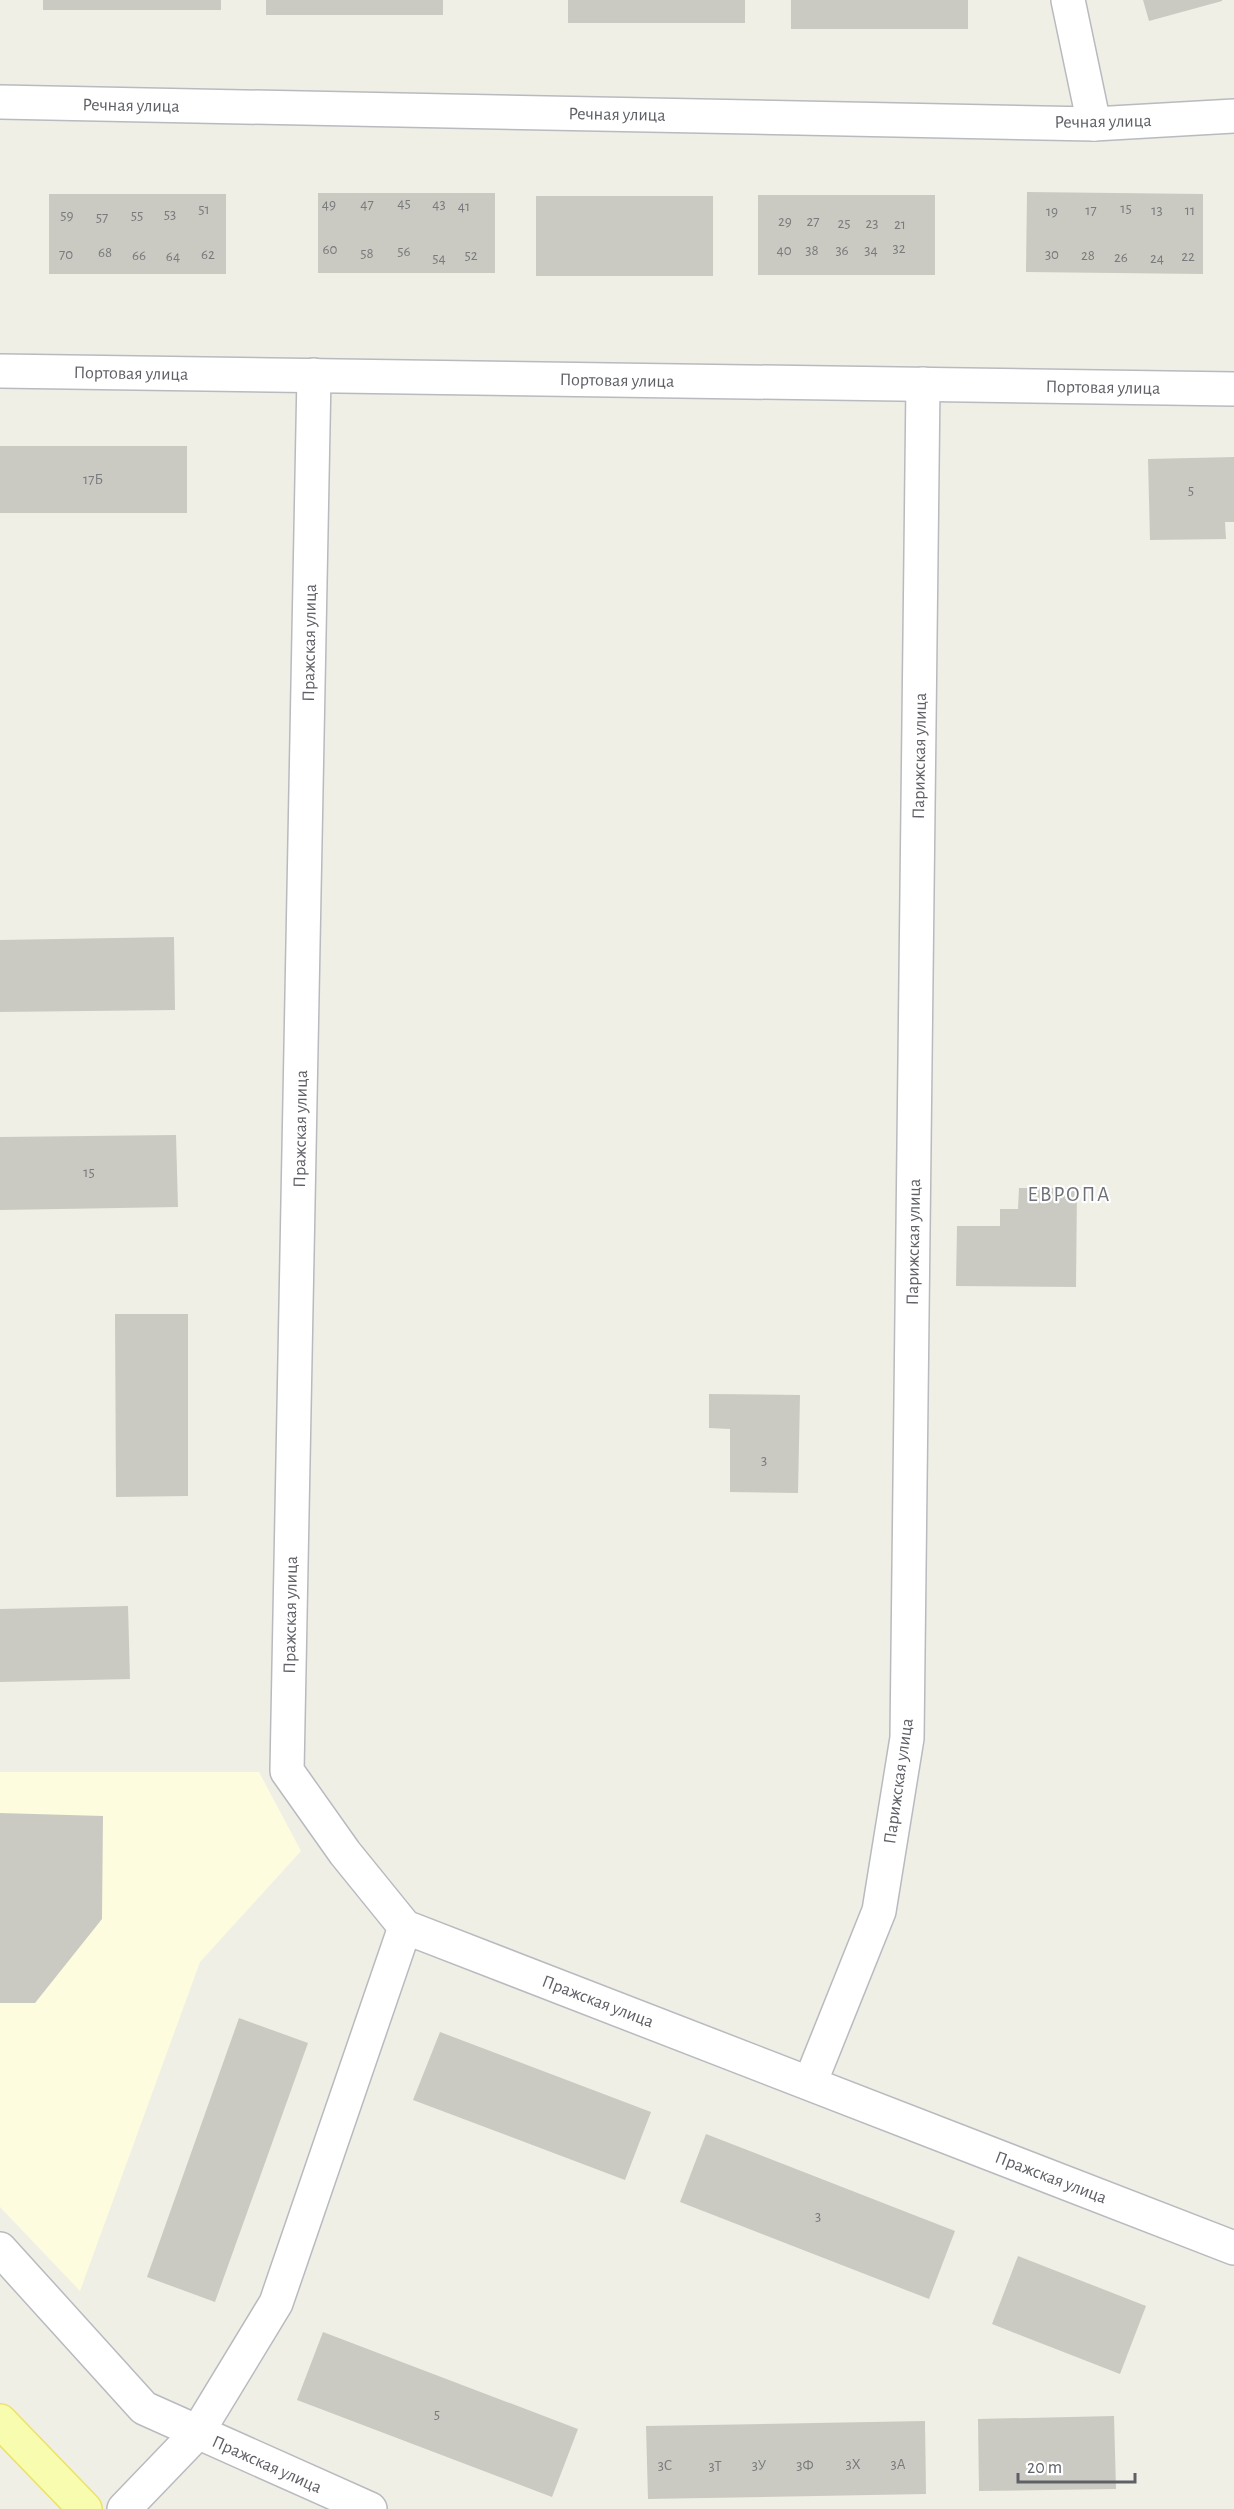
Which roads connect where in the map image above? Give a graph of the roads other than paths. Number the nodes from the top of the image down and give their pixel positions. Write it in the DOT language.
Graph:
graph roads {
  1 [pos="1068,0"];
  2 [pos="0,102"];
  3 [pos="1234,116"];
  4 [pos="1094,124"];
  5 [pos="0,371"];
  6 [pos="314,375"];
  7 [pos="923,384"];
  8 [pos="1234,388"];
  9 [pos="405,1927"];
  10 [pos="810,2084"];
  11 [pos="1234,2248"];
  12 [pos="0,2249"];
  13 [pos="0,2421"];
  14 [pos="197,2433"];
  15 [pos="86,2509"];
  16 [pos="124,2509"];
  17 [pos="370,2509"];
  1 -- 4 [label="street"];
  2 -- 4 [label="street, Речная улица"];
  3 -- 4 [label="street, Речная улица"];
  5 -- 6 [label="street, Портовая улица"];
  6 -- 7 [label="street, Портовая улица"];
  6 -- 9 [label="street, Пражская улица"];
  7 -- 8 [label="street, Портовая улица"];
  7 -- 10 [label="street, Парижская улица"];
  9 -- 10 [label="street, Пражская улица"];
  9 -- 14 [label="street"];
  10 -- 11 [label="street, Пражская улица"];
  12 -- 14 [label="street, Пражская улица"];
  13 -- 15 [label="main road"];
  14 -- 16 [label="street"];
  14 -- 17 [label="street, Пражская улица"];
}
